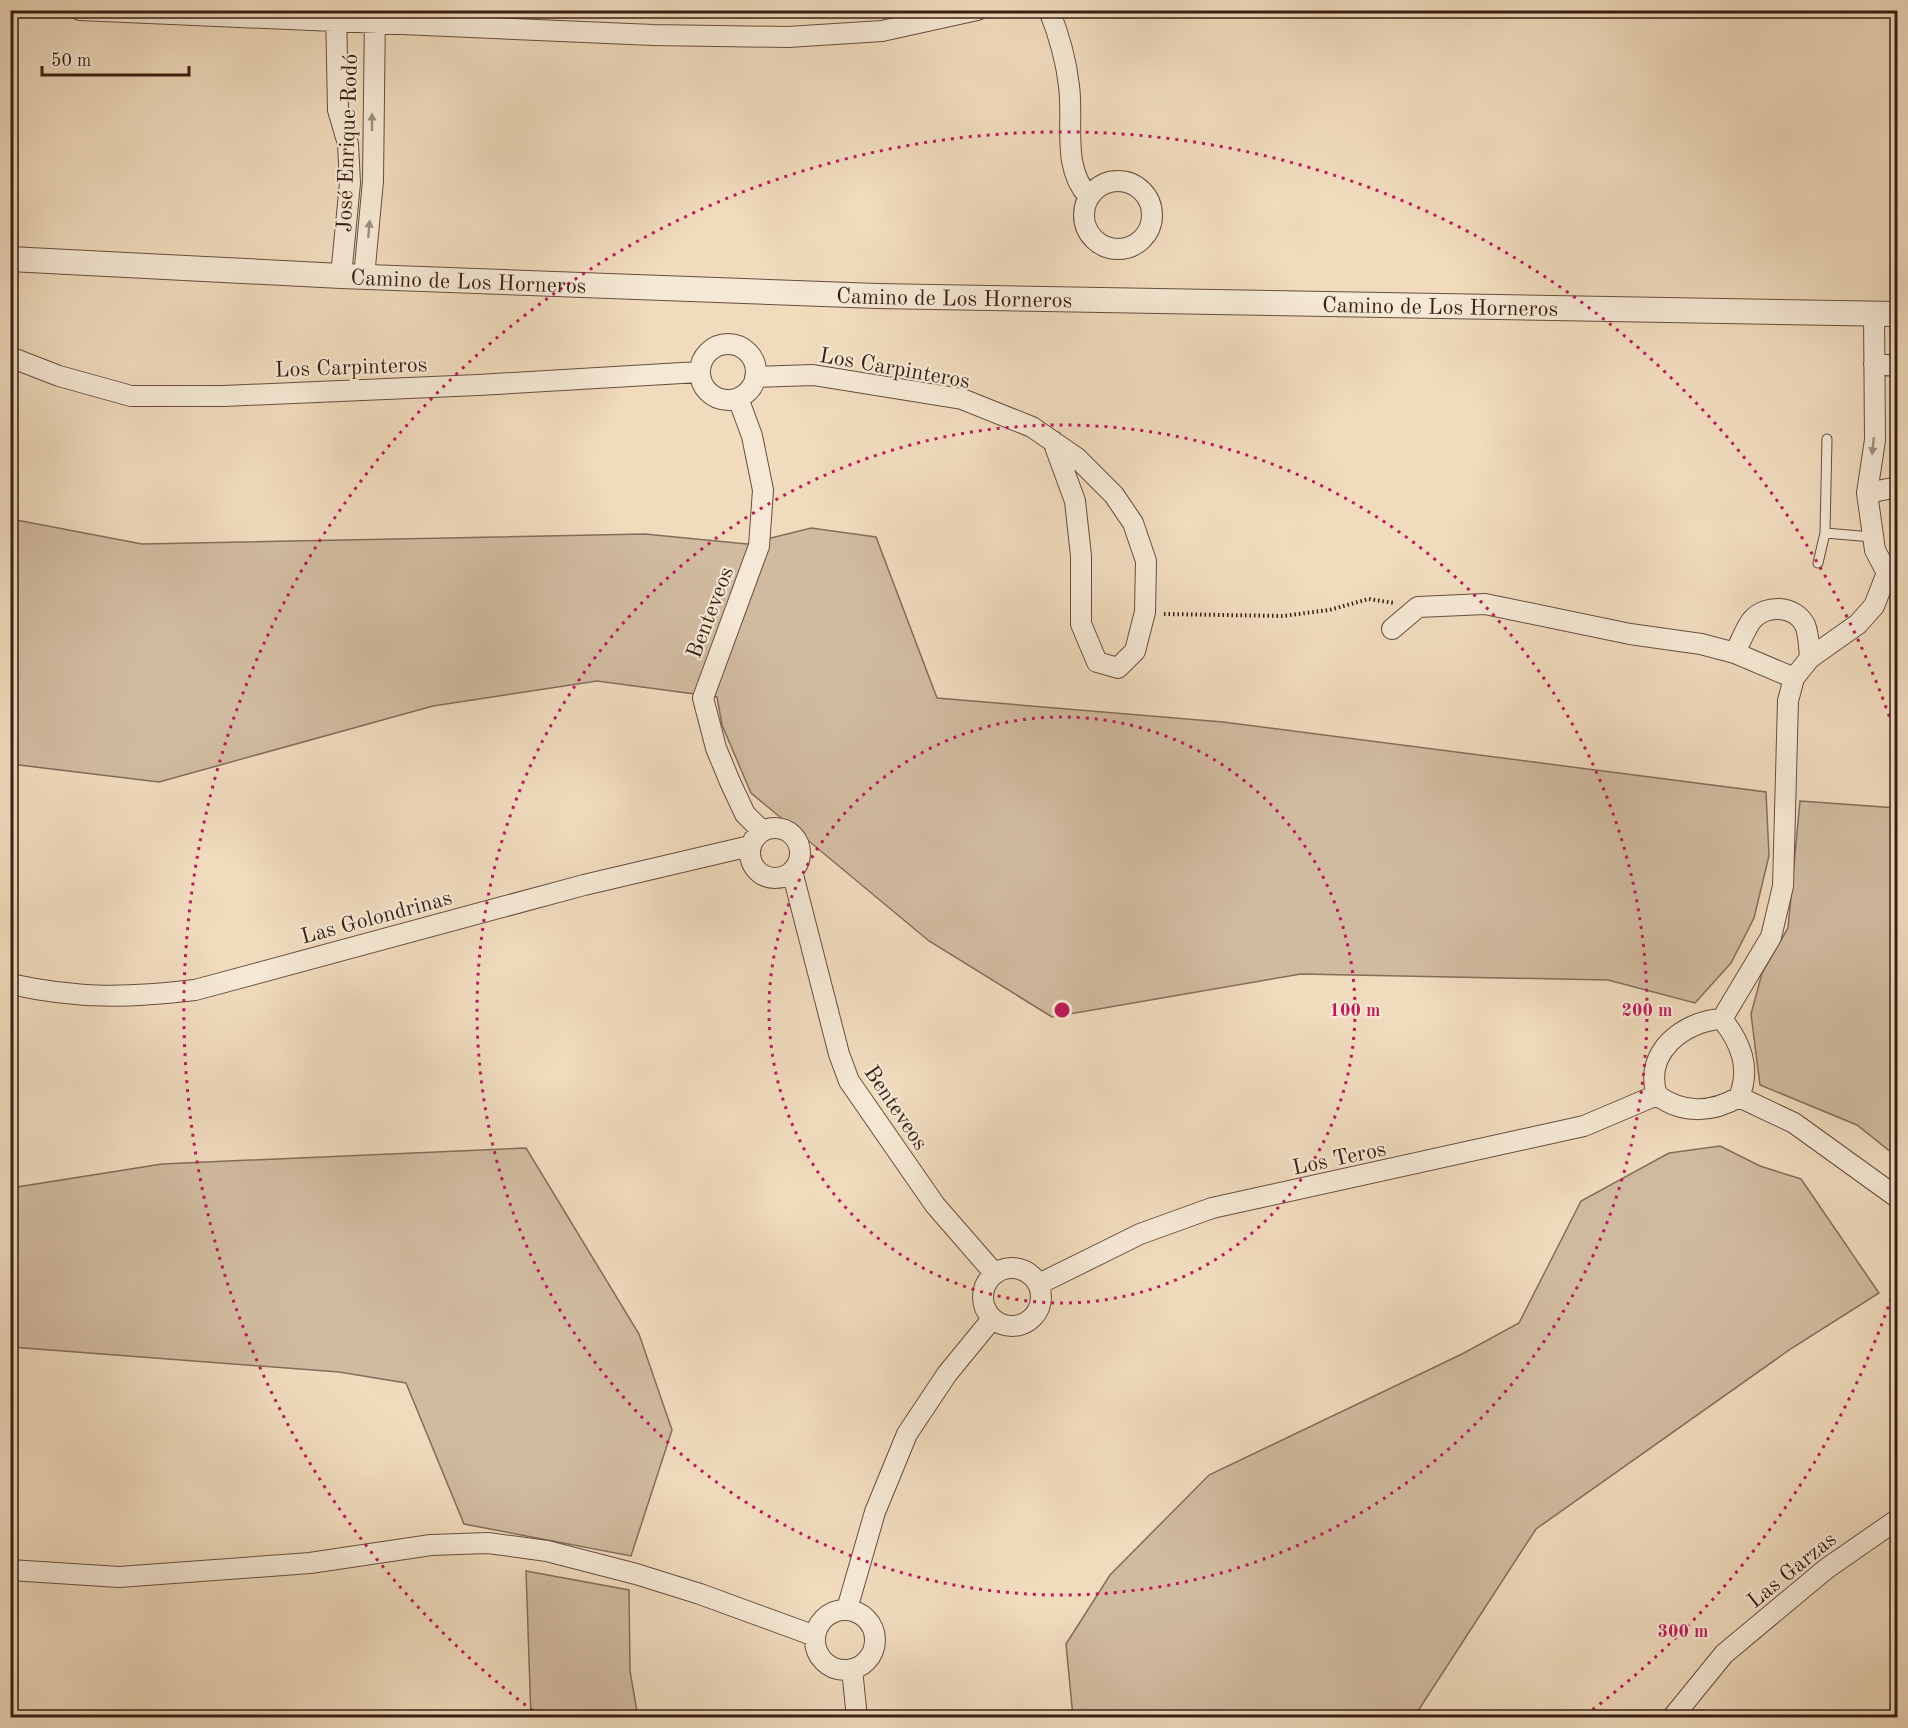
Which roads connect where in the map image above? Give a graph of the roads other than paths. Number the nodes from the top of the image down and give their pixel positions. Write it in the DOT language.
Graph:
graph roads {
  1 [pos="80,10"];
  2 [pos="977,10"];
  3 [pos="1049,10"];
  4 [pos="335,16"];
  5 [pos="374,17"];
  6 [pos="922,17"];
  7 [pos="1089,196"];
  8 [pos="10,260"];
  9 [pos="352,277"];
  10 [pos="1886,313"];
  11 [pos="10,357"];
  12 [pos="1874,364"];
  13 [pos="1898,366"];
  14 [pos="699,372"];
  15 [pos="755,377"];
  16 [pos="738,398"];
  17 [pos="1827,439"];
  18 [pos="1053,441"];
  19 [pos="1898,487"];
  20 [pos="1867,493"];
  21 [pos="1825,532"];
  22 [pos="1872,537"];
  23 [pos="1818,563"];
  24 [pos="1892,571"];
  25 [pos="1392,628"];
  26 [pos="1735,653"];
  27 [pos="1810,658"];
  28 [pos="1794,678"];
  29 [pos="756,839"];
  30 [pos="792,871"];
  31 [pos="10,984"];
  32 [pos="1722,1019"];
  33 [pos="1657,1095"];
  34 [pos="1739,1097"];
  35 [pos="1898,1198"];
  36 [pos="995,1274"];
  37 [pos="1039,1284"];
  38 [pos="992,1319"];
  39 [pos="1898,1519"];
  40 [pos="10,1570"];
  41 [pos="847,1610"];
  42 [pos="815,1636"];
  43 [pos="852,1669"];
  44 [pos="857,1718"];
  45 [pos="1672,1718"];
  1 -- 4 [label="street"];
  2 -- 6 [label="street"];
  3 -- 7 [label="street"];
  4 -- 5 [label="street"];
  4 -- 9 [label="street, José Enrique Rodó"];
  5 -- 6 [label="street"];
  9 -- 5 [label="street, José Enrique Rodó, one-way"];
  8 -- 9 [label="street, Camino de Los Horneros"];
  9 -- 10 [label="street, Camino de Los Horneros"];
  10 -- 12 [label="street"];
  11 -- 14 [label="street, Los Carpinteros"];
  12 -- 13 [label="street"];
  12 -- 20 [label="street, one-way"];
  14 -- 15 [label="street"];
  14 -- 16 [label="street"];
  15 -- 16 [label="street"];
  15 -- 18 [label="street, Los Carpinteros"];
  16 -- 29 [label="street, Benteveos"];
  17 -- 21 [label="lane"];
  18 -- 18 [label="street, Los Carpinteros"];
  19 -- 20 [label="street"];
  20 -- 22 [label="street"];
  21 -- 22 [label="lane"];
  21 -- 23 [label="lane"];
  22 -- 24 [label="street"];
  24 -- 27 [label="street"];
  25 -- 26 [label="street"];
  26 -- 27 [label="street"];
  26 -- 28 [label="street"];
  27 -- 28 [label="street"];
  28 -- 32 [label="street"];
  29 -- 30 [label="street, Benteveos"];
  29 -- 30 [label="street, Benteveos"];
  29 -- 31 [label="street, Las Golondrinas"];
  30 -- 36 [label="street, Benteveos"];
  32 -- 33 [label="street"];
  32 -- 34 [label="street"];
  33 -- 34 [label="street"];
  33 -- 37 [label="street, Los Teros"];
  34 -- 35 [label="street"];
  36 -- 37 [label="street"];
  36 -- 38 [label="street"];
  37 -- 38 [label="street"];
  38 -- 41 [label="street"];
  39 -- 45 [label="street, Las Garzas"];
  40 -- 42 [label="street"];
  41 -- 42 [label="street"];
  41 -- 43 [label="street"];
  42 -- 43 [label="street"];
  43 -- 44 [label="street"];
}
